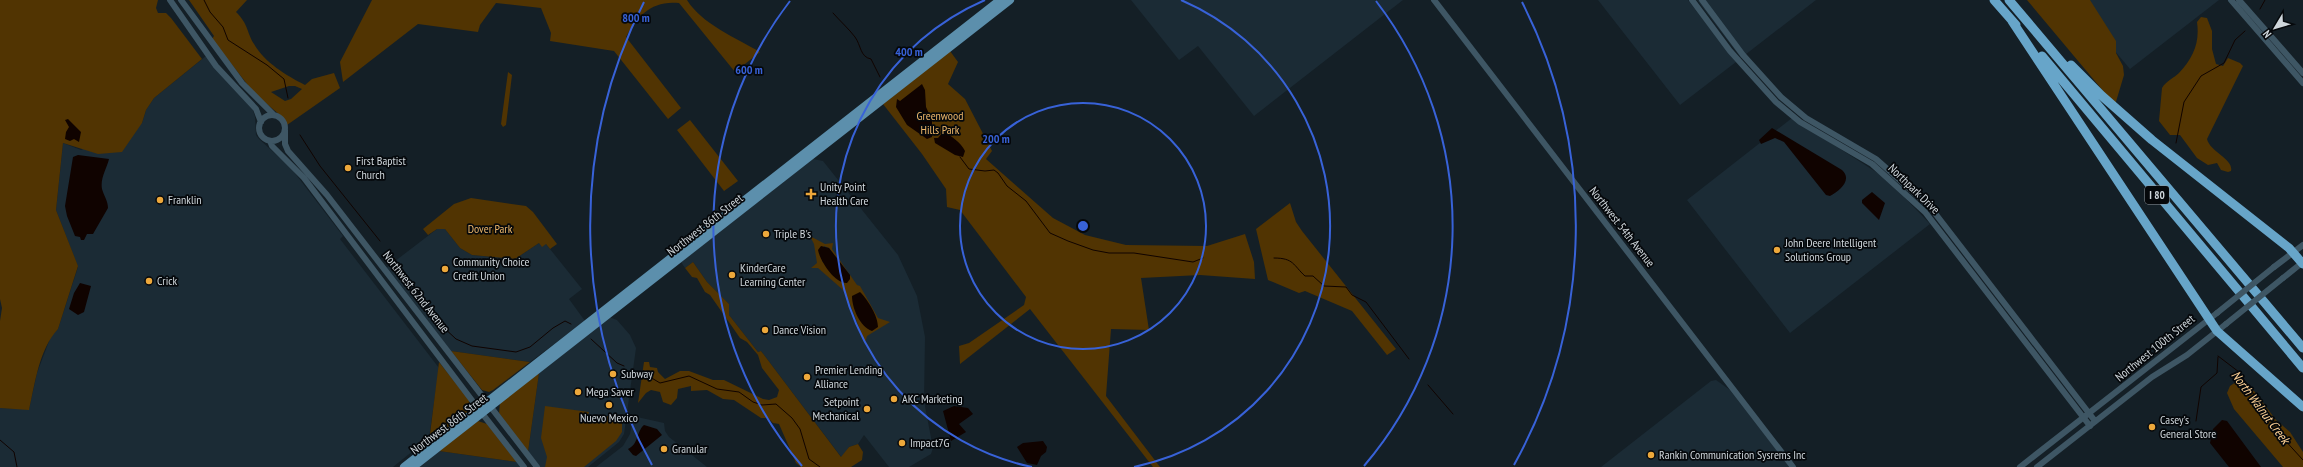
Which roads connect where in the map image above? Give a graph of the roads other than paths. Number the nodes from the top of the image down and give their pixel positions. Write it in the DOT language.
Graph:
graph roads {
  1 [pos="170,0"];
  2 [pos="181,0"];
  3 [pos="1000,0"];
  4 [pos="1010,0"];
  5 [pos="1434,0"];
  6 [pos="1692,0"];
  7 [pos="1702,0"];
  8 [pos="1994,0"];
  9 [pos="2009,0"];
  10 [pos="2231,0"];
  11 [pos="2239,0"];
  12 [pos="2021,14"];
  13 [pos="2012,20"];
  14 [pos="2303,73"];
  15 [pos="2303,83"];
  16 [pos="274,115"];
  17 [pos="261,122"];
  18 [pos="285,130"];
  19 [pos="270,141"];
  20 [pos="2303,245"];
  21 [pos="2293,253"];
  22 [pos="2303,263"];
  23 [pos="2209,319"];
  24 [pos="2218,331"];
  25 [pos="2303,348"];
  26 [pos="2303,368"];
  27 [pos="490,404"];
  28 [pos="2303,407"];
  29 [pos="480,411"];
  30 [pos="2089,413"];
  31 [pos="2084,417"];
  32 [pos="2095,421"];
  33 [pos="2090,426"];
  34 [pos="404,467"];
  35 [pos="413,467"];
  36 [pos="524,467"];
  37 [pos="537,467"];
  38 [pos="1793,467"];
  39 [pos="2020,467"];
  40 [pos="2036,467"];
  1 -- 17 [label="street"];
  2 -- 16 [label="street"];
  3 -- 27 [label="main road, Northwest 86th Street"];
  4 -- 27 [label="main road, Northwest 86th Street"];
  5 -- 38 [label="street, Northwest 54th Avenue"];
  6 -- 31 [label="street, Northpark Drive"];
  7 -- 30 [label="street, Northpark Drive"];
  8 -- 13 [label="highway, I 80"];
  9 -- 12 [label="highway, I 80"];
  10 -- 15 [label="street"];
  11 -- 14 [label="street"];
  12 -- 21 [label="highway"];
  12 -- 25 [label="highway, I 80"];
  13 -- 23 [label="highway"];
  13 -- 26 [label="highway, I 80"];
  16 -- 17 [label="street"];
  16 -- 18 [label="street"];
  17 -- 19 [label="street"];
  18 -- 19 [label="street"];
  18 -- 27 [label="street, Northwest 62nd Avenue"];
  19 -- 29 [label="street, Northwest 62nd Avenue"];
  20 -- 21 [label="street, Northwest 100th Street"];
  21 -- 22 [label="highway"];
  21 -- 23 [label="street, Northwest 100th Street, bridge"];
  22 -- 24 [label="street, Northwest 100th Street, bridge"];
  23 -- 24 [label="highway"];
  23 -- 30 [label="street, Northwest 100th Street"];
  24 -- 28 [label="highway"];
  24 -- 32 [label="street, Northwest 100th Street"];
  27 -- 29 [label="main road, Northwest 86th Street"];
  27 -- 37 [label="street, Northwest 62nd Avenue"];
  29 -- 34 [label="main road, Northwest 86th Street"];
  29 -- 35 [label="main road, Northwest 86th Street"];
  29 -- 36 [label="street, Northwest 62nd Avenue"];
  30 -- 31 [label="street, Northwest 100th Street"];
  30 -- 32 [label="street, Northpark Drive"];
  31 -- 33 [label="street, Northpark Drive"];
  31 -- 39 [label="street, Northwest 100th Street"];
  32 -- 33 [label="street, Northwest 100th Street"];
  33 -- 40 [label="street, Northwest 100th Street"];
}
